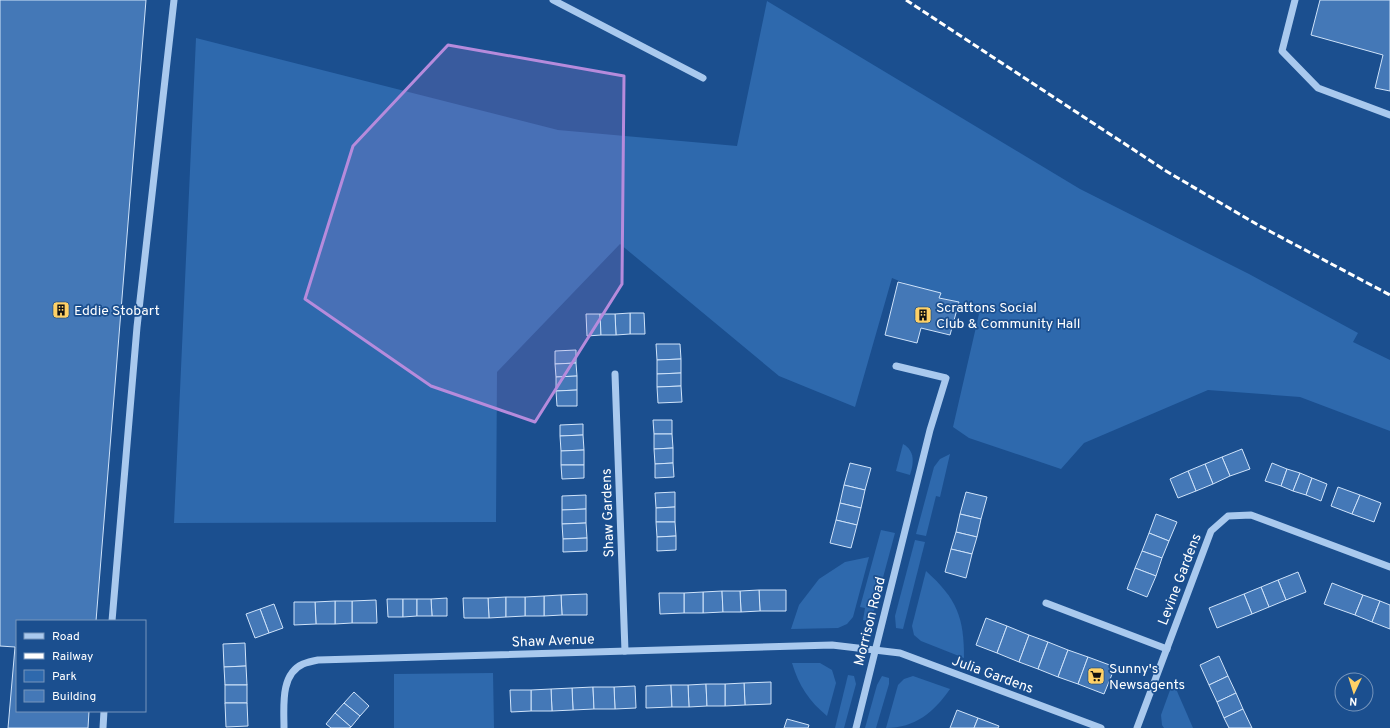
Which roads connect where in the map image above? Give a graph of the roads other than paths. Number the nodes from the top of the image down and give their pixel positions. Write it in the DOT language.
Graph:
graph roads {
  1 [pos="174,0"];
  2 [pos="553,0"];
  3 [pos="1295,0"];
  4 [pos="703,78"];
  5 [pos="1390,115"];
  6 [pos="896,366"];
  7 [pos="615,374"];
  8 [pos="1390,567"];
  9 [pos="1046,603"];
  10 [pos="112,620"];
  11 [pos="875,649"];
  12 [pos="1167,649"];
  13 [pos="625,651"];
  14 [pos="104,712"];
  15 [pos="103,728"];
  16 [pos="284,728"];
  17 [pos="856,728"];
  18 [pos="1101,728"];
  19 [pos="1137,728"];
  1 -- 10 [label="street"];
  2 -- 4 [label="street"];
  3 -- 5 [label="street"];
  6 -- 11 [label="street, Morrison Road"];
  7 -- 13 [label="street, Shaw Gardens"];
  8 -- 12 [label="street, Levine Gardens"];
  9 -- 12 [label="street"];
  11 -- 13 [label="street, Shaw Avenue"];
  11 -- 17 [label="street, Morrison Road"];
  11 -- 18 [label="street, Julia Gardens"];
  12 -- 19 [label="street, Levine Gardens"];
  13 -- 16 [label="street, Shaw Avenue"];
  14 -- 15 [label="street"];
}
